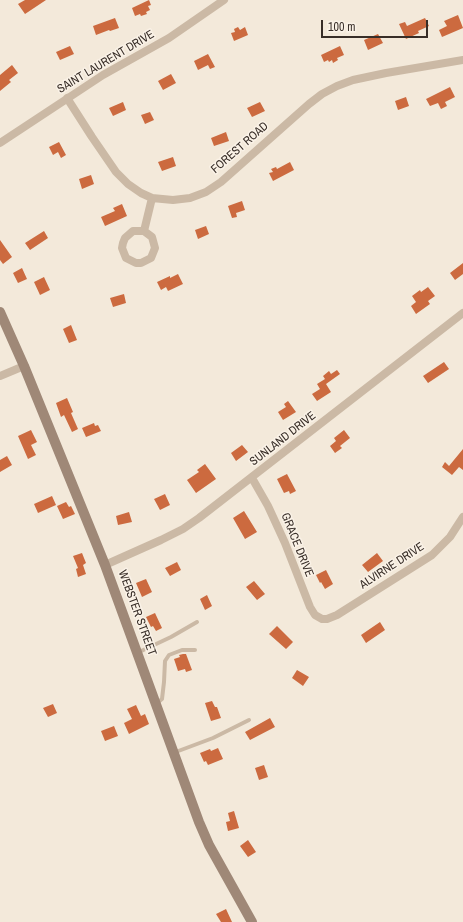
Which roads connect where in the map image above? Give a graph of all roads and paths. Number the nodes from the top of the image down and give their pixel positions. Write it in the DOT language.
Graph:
graph roads {
  1 [pos="224,0"];
  2 [pos="463,60"];
  3 [pos="68,98"];
  4 [pos="0,143"];
  5 [pos="152,198"];
  6 [pos="144,231"];
  7 [pos="0,312"];
  8 [pos="463,313"];
  9 [pos="24,366"];
  10 [pos="0,376"];
  11 [pos="252,478"];
  12 [pos="463,517"];
  13 [pos="105,565"];
  14 [pos="322,619"];
  15 [pos="197,622"];
  16 [pos="195,650"];
  17 [pos="137,653"];
  18 [pos="156,704"];
  19 [pos="250,720"];
  20 [pos="173,753"];
  21 [pos="252,922"];
  1 -- 3 [label="street, SAINT LAURENT DRIVE"];
  2 -- 5 [label="street, FOREST ROAD"];
  3 -- 4 [label="street, SAINT LAURENT DRIVE"];
  3 -- 5 [label="street, FOREST ROAD"];
  5 -- 6 [label="street"];
  6 -- 6 [label="street"];
  7 -- 9 [label="main road, WEBSTER STREET"];
  8 -- 11 [label="street, SUNLAND DRIVE"];
  9 -- 10 [label="street"];
  9 -- 13 [label="main road, WEBSTER STREET"];
  11 -- 13 [label="street, SUNLAND DRIVE"];
  11 -- 14 [label="street, GRACE DRIVE"];
  12 -- 14 [label="street, ALVIRNE DRIVE"];
  13 -- 17 [label="main road, WEBSTER STREET"];
  15 -- 17 [label="lane"];
  16 -- 18 [label="lane"];
  17 -- 18 [label="main road, WEBSTER STREET"];
  18 -- 20 [label="main road, WEBSTER STREET"];
  19 -- 20 [label="lane"];
  20 -- 21 [label="main road, WEBSTER STREET"];
}
